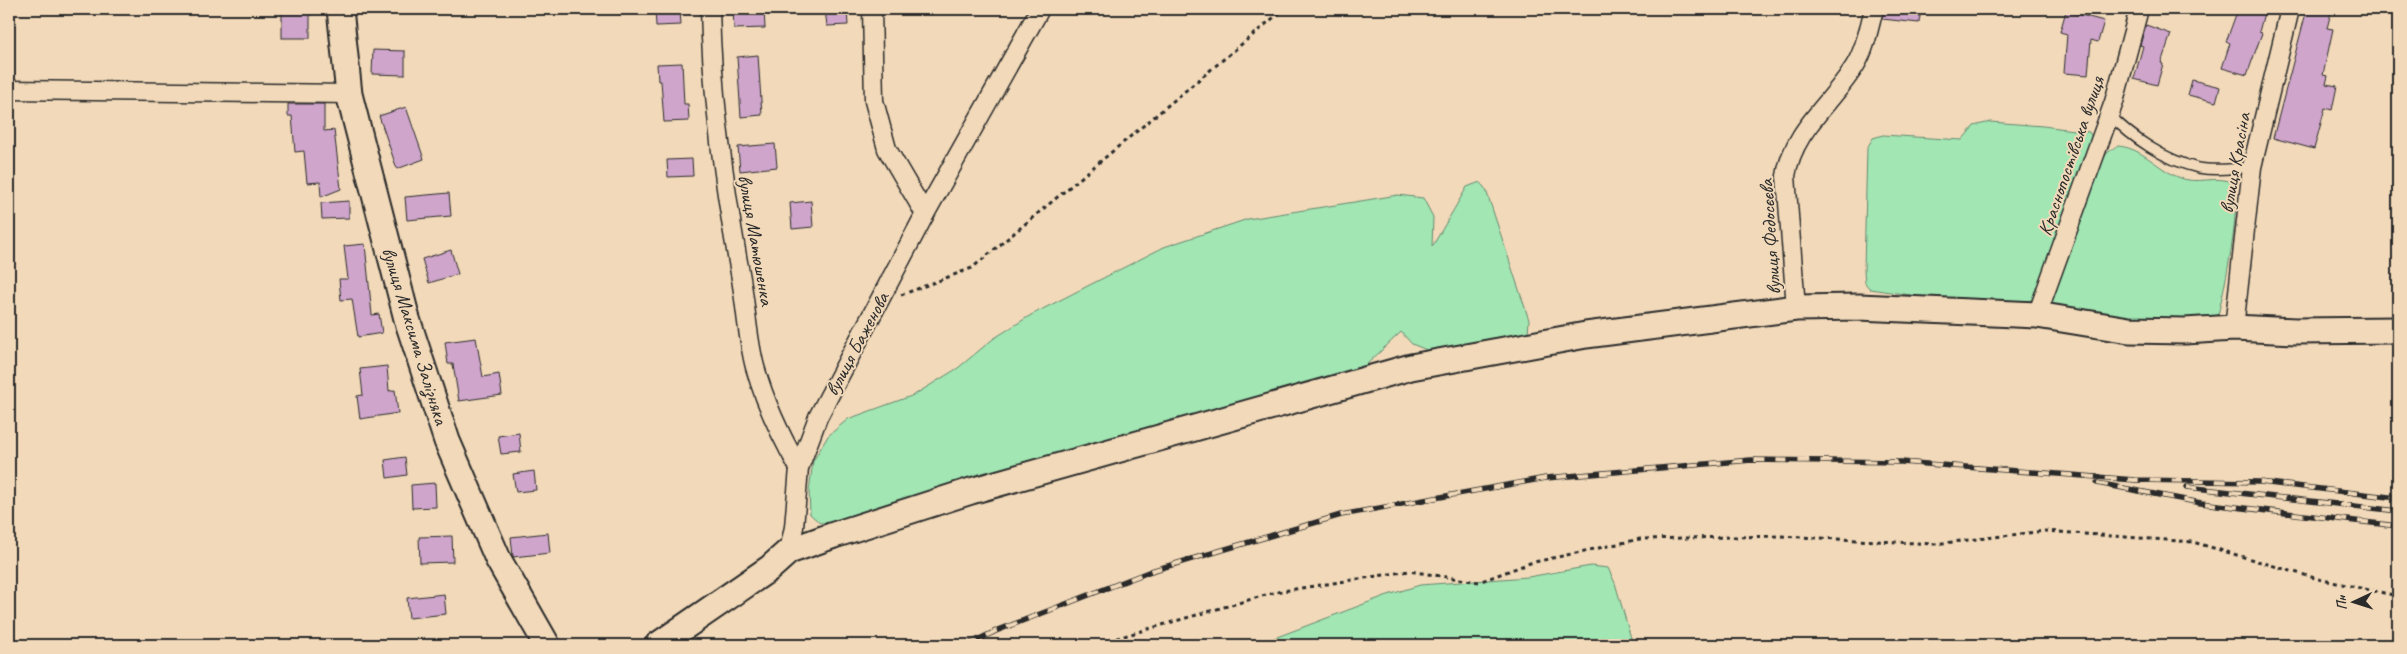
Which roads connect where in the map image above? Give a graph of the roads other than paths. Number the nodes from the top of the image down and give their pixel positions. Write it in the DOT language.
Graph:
graph roads {
  1 [pos="340,9"];
  2 [pos="710,9"];
  3 [pos="872,9"];
  4 [pos="1040,9"];
  5 [pos="1874,9"];
  6 [pos="2139,9"];
  7 [pos="2290,9"];
  8 [pos="9,90"];
  9 [pos="349,94"];
  10 [pos="2110,114"];
  11 [pos="2252,168"];
  12 [pos="925,214"];
  13 [pos="1796,308"];
  14 [pos="2037,315"];
  15 [pos="2234,328"];
  16 [pos="2398,330"];
  17 [pos="799,468"];
  18 [pos="789,551"];
  19 [pos="547,645"];
  20 [pos="658,645"];
  1 -- 9 [label="street, вулиця Максима Залізняка"];
  2 -- 17 [label="street, вулиця Матюшенка"];
  3 -- 12 [label="street"];
  4 -- 12 [label="street, вулиця Баженова"];
  5 -- 13 [label="street, вулиця Федосєєва"];
  6 -- 10 [label="street, Краснопостівська вулиця"];
  7 -- 11 [label="street, вулиця Красіна"];
  8 -- 9 [label="street"];
  9 -- 19 [label="street, вулиця Максима Залізняка"];
  10 -- 11 [label="lane"];
  10 -- 14 [label="street, Краснопостівська вулиця"];
  11 -- 15 [label="street, вулиця Красіна"];
  12 -- 17 [label="street, вулиця Баженова"];
  13 -- 14 [label="street"];
  13 -- 18 [label="street"];
  14 -- 15 [label="street"];
  15 -- 16 [label="street"];
  17 -- 18 [label="street, вулиця Баженова"];
  18 -- 20 [label="street"];
}
